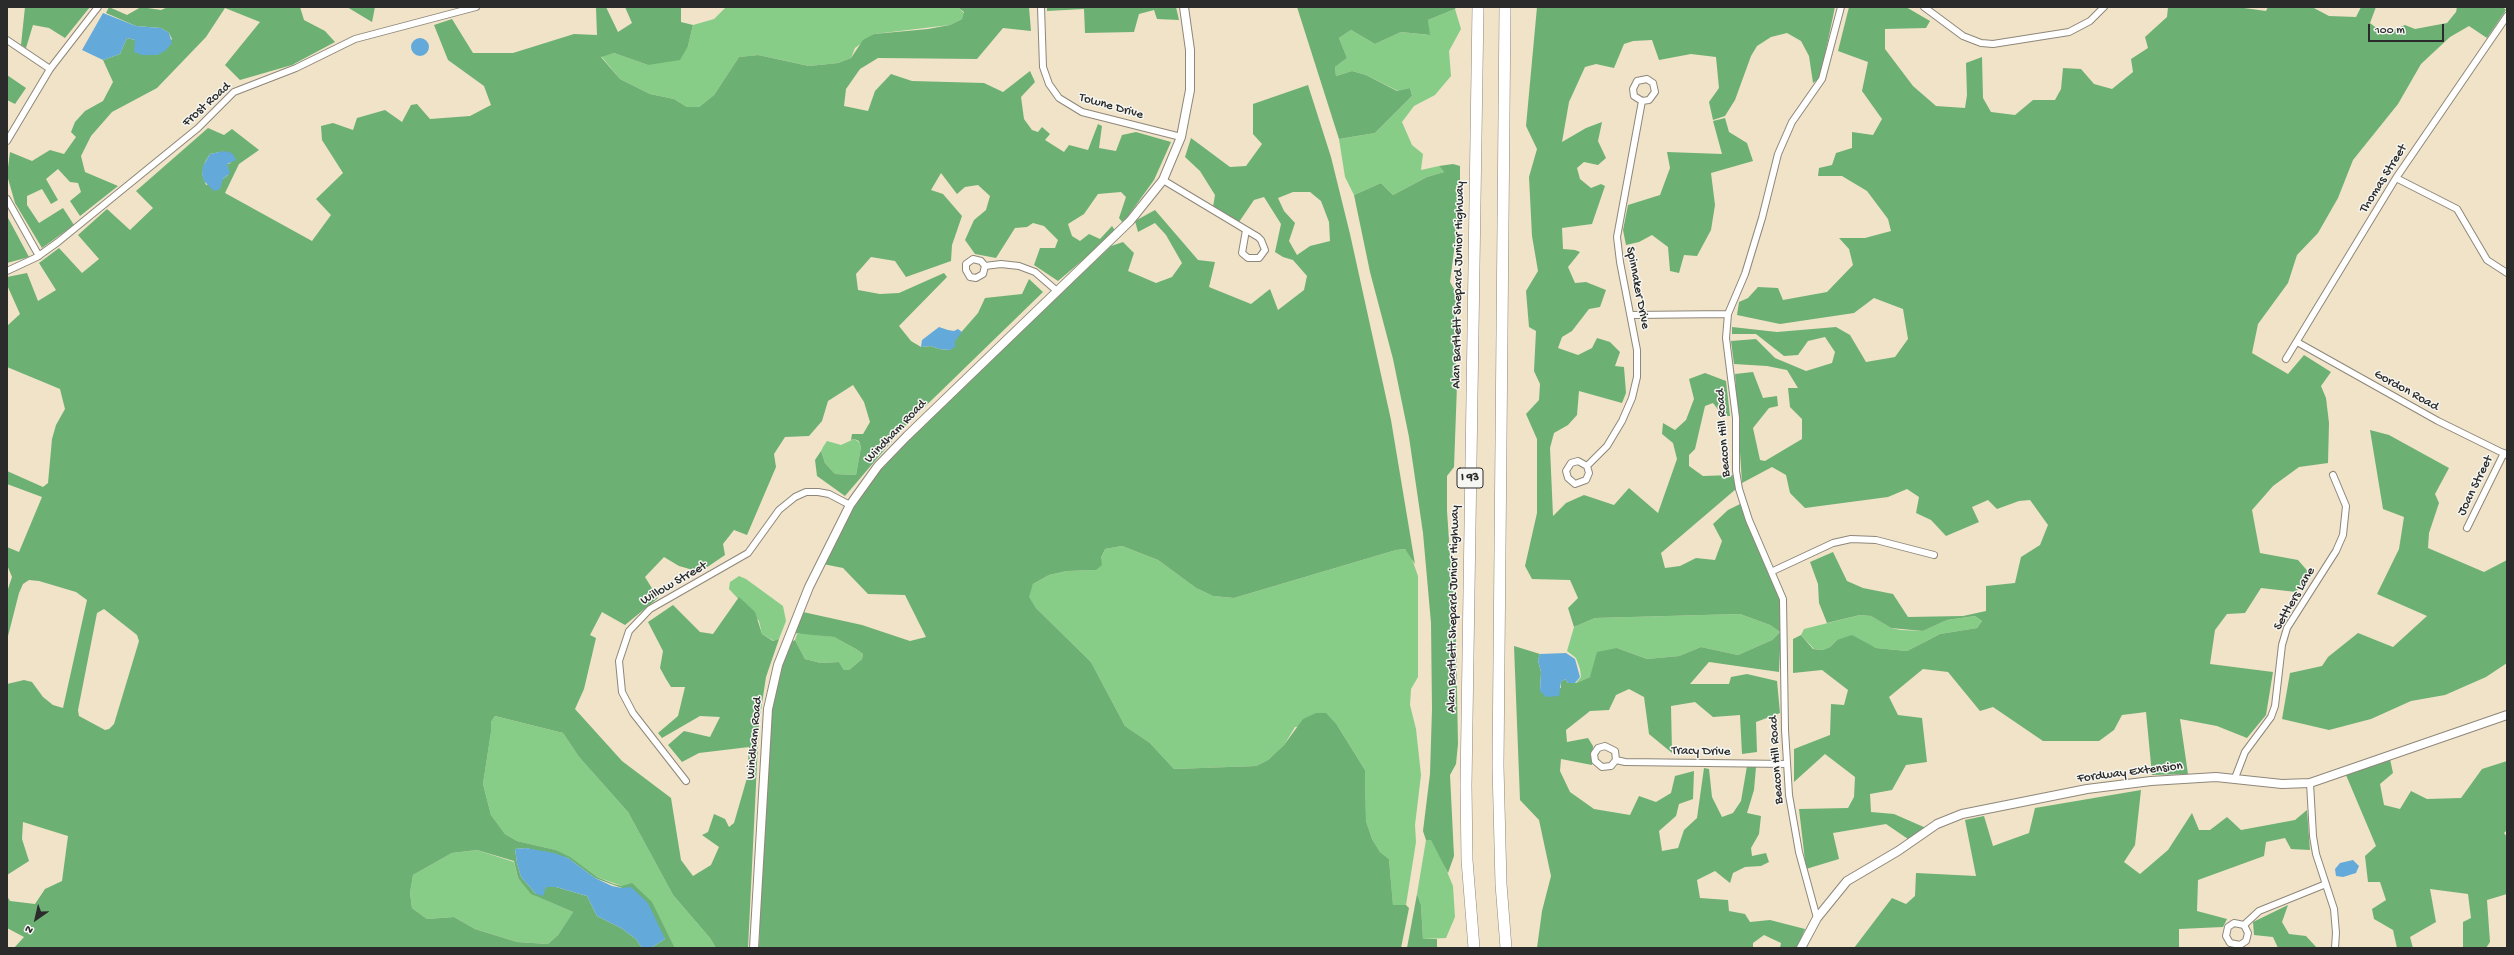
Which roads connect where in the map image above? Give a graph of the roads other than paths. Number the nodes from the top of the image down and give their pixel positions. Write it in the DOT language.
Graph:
graph roads {
  1 [pos="98,7"];
  2 [pos="476,7"];
  3 [pos="1042,7"];
  4 [pos="1184,7"];
  5 [pos="1478,7"];
  6 [pos="1505,7"];
  7 [pos="1841,7"];
  8 [pos="1924,7"];
  9 [pos="2104,7"];
  10 [pos="2507,16"];
  11 [pos="7,40"];
  12 [pos="50,69"];
  13 [pos="1642,101"];
  14 [pos="1181,137"];
  15 [pos="7,141"];
  16 [pos="2396,178"];
  17 [pos="1163,180"];
  18 [pos="7,199"];
  19 [pos="1246,230"];
  20 [pos="39,256"];
  21 [pos="984,266"];
  22 [pos="7,271"];
  23 [pos="2507,273"];
  24 [pos="1057,291"];
  25 [pos="1728,314"];
  26 [pos="1631,315"];
  27 [pos="2297,342"];
  28 [pos="2286,359"];
  29 [pos="2506,454"];
  30 [pos="1587,466"];
  31 [pos="2334,475"];
  32 [pos="850,505"];
  33 [pos="2467,528"];
  34 [pos="1934,555"];
  35 [pos="1772,571"];
  36 [pos="2507,715"];
  37 [pos="1616,760"];
  38 [pos="1786,764"];
  39 [pos="2235,778"];
  40 [pos="686,781"];
  41 [pos="2310,783"];
  42 [pos="2326,884"];
  43 [pos="1817,918"];
  44 [pos="2244,925"];
  45 [pos="754,948"];
  46 [pos="1474,948"];
  47 [pos="1506,948"];
  48 [pos="1801,948"];
  49 [pos="2335,948"];
  1 -- 12 [label="street"];
  2 -- 20 [label="street, Frost Road"];
  3 -- 14 [label="street, Towne Drive"];
  4 -- 14 [label="street, Windham Road"];
  5 -- 46 [label="highway, Alan Bartlett Shepard Junior Highway / I 93"];
  6 -- 47 [label="highway, I 93"];
  7 -- 25 [label="street, Beacon Hill Road"];
  8 -- 9 [label="street"];
  10 -- 16 [label="street, Thomas Street"];
  11 -- 12 [label="street"];
  12 -- 15 [label="street"];
  13 -- 26 [label="street, Spinnaker Drive"];
  14 -- 17 [label="street, Windham Road"];
  16 -- 23 [label="street"];
  16 -- 27 [label="street, Thomas Street"];
  17 -- 19 [label="street"];
  17 -- 24 [label="street, Windham Road"];
  18 -- 20 [label="street"];
  19 -- 19 [label="street"];
  20 -- 22 [label="street, Frost Road"];
  21 -- 24 [label="street"];
  24 -- 32 [label="street, Windham Road"];
  25 -- 26 [label="street"];
  25 -- 35 [label="street, Beacon Hill Road"];
  26 -- 30 [label="street, Spinnaker Drive"];
  27 -- 28 [label="street, Thomas Street"];
  27 -- 29 [label="street, Gordon Road"];
  29 -- 33 [label="street, Joan Street"];
  31 -- 39 [label="street, Settlers Lane"];
  32 -- 40 [label="street, Willow Street"];
  32 -- 45 [label="street, Windham Road"];
  34 -- 35 [label="street"];
  35 -- 38 [label="street, Beacon Hill Road"];
  36 -- 41 [label="street, Fordway Extension"];
  37 -- 38 [label="street, Tracy Drive"];
  38 -- 43 [label="street, Beacon Hill Road"];
  39 -- 41 [label="street, Fordway Extension"];
  39 -- 43 [label="street, Fordway Extension"];
  41 -- 42 [label="street"];
  42 -- 44 [label="street"];
  42 -- 49 [label="street"];
  43 -- 48 [label="street, Fordway Extension"];
}
